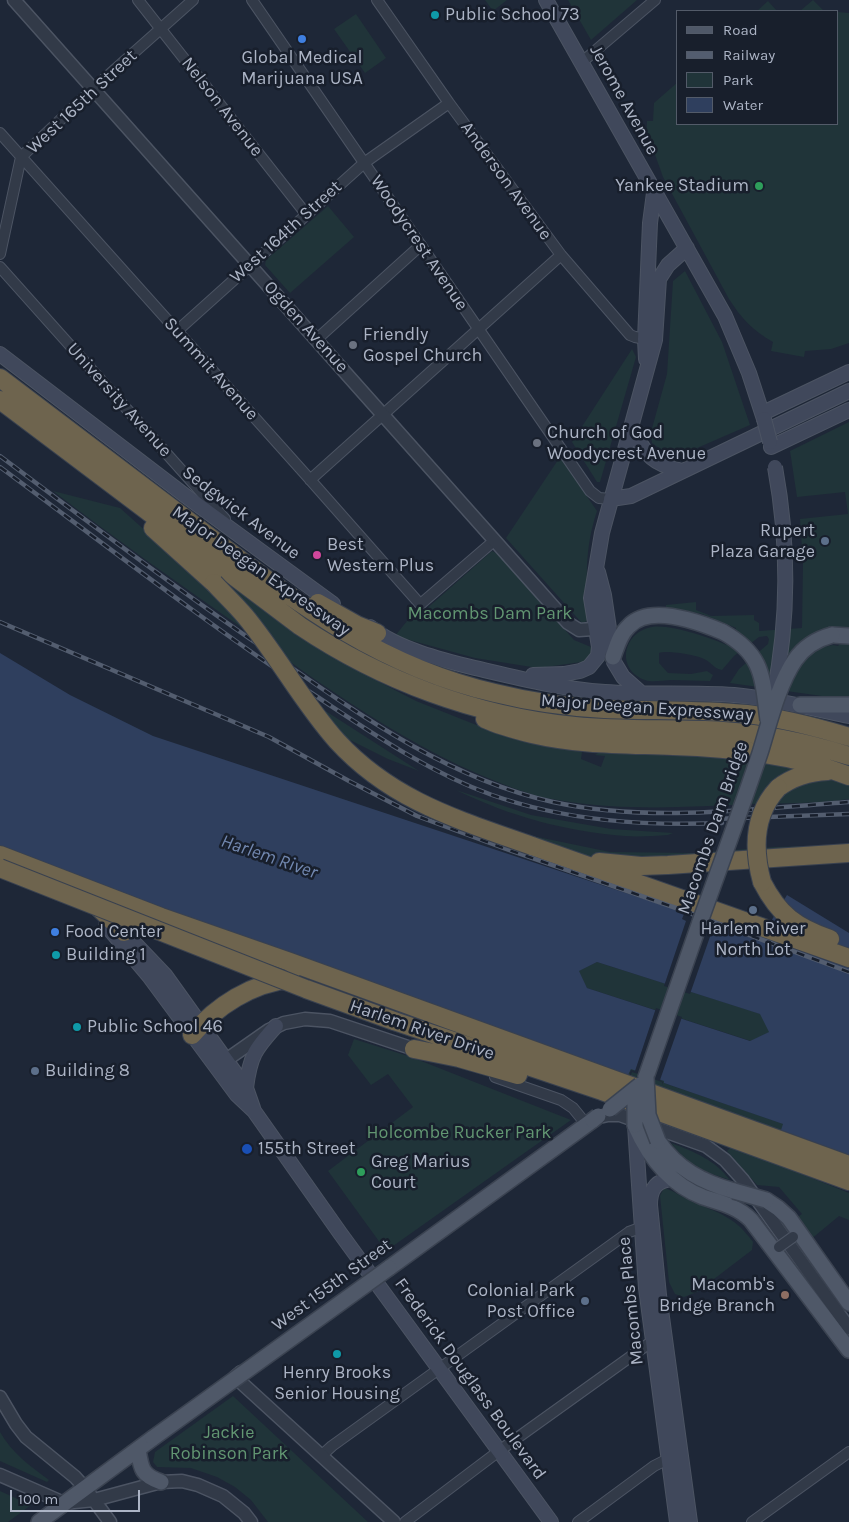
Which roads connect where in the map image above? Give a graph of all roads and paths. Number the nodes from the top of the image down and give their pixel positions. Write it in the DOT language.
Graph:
graph roads {
  1 [pos="14,0"];
  2 [pos="138,0"];
  3 [pos="193,0"];
  4 [pos="252,0"];
  5 [pos="377,0"];
  6 [pos="546,0"];
  7 [pos="655,0"];
  8 [pos="161,29"];
  9 [pos="582,62"];
  10 [pos="93,89"];
  11 [pos="448,103"];
  12 [pos="0,133"];
  13 [pos="21,157"];
  14 [pos="364,163"];
  15 [pos="654,193"];
  16 [pos="306,214"];
  17 [pos="421,246"];
  18 [pos="687,248"];
  19 [pos="0,254"];
  20 [pos="560,255"];
  21 [pos="250,265"];
  22 [pos="0,267"];
  23 [pos="478,330"];
  24 [pos="177,331"];
  25 [pos="316,339"];
  26 [pos="650,339"];
  27 [pos="0,354"];
  28 [pos="849,372"];
  29 [pos="0,378"];
  30 [pos="849,391"];
  31 [pos="0,400"];
  32 [pos="849,410"];
  33 [pos="384,414"];
  34 [pos="763,416"];
  35 [pos="631,428"];
  36 [pos="770,445"];
  37 [pos="682,471"];
  38 [pos="310,480"];
  39 [pos="109,483"];
  40 [pos="611,499"];
  41 [pos="237,533"];
  42 [pos="207,535"];
  43 [pos="495,540"];
  44 [pos="603,629"];
  45 [pos="377,633"];
  46 [pos="849,636"];
  47 [pos="613,657"];
  48 [pos="507,675"];
  49 [pos="640,692"];
  50 [pos="452,700"];
  51 [pos="800,705"];
  52 [pos="849,713"];
  53 [pos="768,721"];
  54 [pos="849,737"];
  55 [pos="760,753"];
  56 [pos="849,756"];
  57 [pos="844,774"];
  58 [pos="849,853"];
  59 [pos="0,855"];
  60 [pos="559,855"];
  61 [pos="0,868"];
  62 [pos="0,874"];
  63 [pos="72,884"];
  64 [pos="120,934"];
  65 [pos="849,946"];
  66 [pos="849,958"];
  67 [pos="385,996"];
  68 [pos="276,1026"];
  69 [pos="197,1030"];
  70 [pos="414,1049"];
  71 [pos="221,1063"];
  72 [pos="646,1078"];
  73 [pos="246,1088"];
  74 [pos="602,1091"];
  75 [pos="631,1101"];
  76 [pos="610,1109"];
  77 [pos="254,1111"];
  78 [pos="586,1124"];
  79 [pos="636,1130"];
  80 [pos="749,1135"];
  81 [pos="658,1140"];
  82 [pos="849,1165"];
  83 [pos="673,1180"];
  84 [pos="849,1181"];
  85 [pos="646,1225"];
  86 [pos="796,1235"];
  87 [pos="776,1249"];
  88 [pos="373,1277"];
  89 [pos="849,1303"];
  90 [pos="848,1328"];
  91 [pos="664,1332"];
  92 [pos="653,1341"];
  93 [pos="849,1350"];
  94 [pos="439,1368"];
  95 [pos="235,1377"];
  96 [pos="0,1398"];
  97 [pos="156,1435"];
  98 [pos="138,1448"];
  99 [pos="499,1451"];
  100 [pos="849,1452"];
  101 [pos="321,1456"];
  102 [pos="674,1456"];
  103 [pos="0,1475"];
  104 [pos="161,1482"];
  105 [pos="85,1488"];
  106 [pos="94,1500"];
  107 [pos="64,1504"];
  108 [pos="39,1522"];
  109 [pos="110,1522"];
  110 [pos="251,1522"];
  111 [pos="394,1522"];
  112 [pos="406,1522"];
  113 [pos="551,1522"];
  114 [pos="578,1522"];
  115 [pos="678,1522"];
  116 [pos="690,1522"];
  117 [pos="752,1522"];
  1 -- 10 [label="street, Ogden Avenue"];
  2 -- 8 [label="street, Nelson Avenue"];
  3 -- 8 [label="street, West 165th Street"];
  4 -- 14 [label="street, Woodycrest Avenue"];
  5 -- 11 [label="street, Anderson Avenue"];
  6 -- 9 [label="main road, Jerome Avenue"];
  7 -- 9 [label="street"];
  8 -- 10 [label="street, West 165th Street"];
  8 -- 16 [label="street, Nelson Avenue"];
  9 -- 15 [label="main road, Jerome Avenue"];
  10 -- 13 [label="street, West 165th Street"];
  10 -- 21 [label="street, Ogden Avenue"];
  11 -- 14 [label="street, West 164th Street"];
  11 -- 20 [label="street, Anderson Avenue"];
  12 -- 13 [label="street, Summit Avenue"];
  13 -- 19 [label="street, West 165th Street"];
  13 -- 24 [label="street, Summit Avenue"];
  14 -- 16 [label="street, West 164th Street"];
  14 -- 17 [label="street, Woodycrest Avenue"];
  15 -- 18 [label="main road, Macombs Dam Bridge"];
  15 -- 26 [label="main road"];
  16 -- 21 [label="street, West 164th Street"];
  17 -- 23 [label="street, Woodycrest Avenue"];
  17 -- 25 [label="street"];
  18 -- 26 [label="main road"];
  18 -- 34 [label="main road, Macombs Dam Bridge"];
  20 -- 23 [label="street"];
  20 -- 26 [label="street, Anderson Avenue"];
  21 -- 24 [label="street, West 164th Street"];
  21 -- 25 [label="street, Ogden Avenue"];
  22 -- 41 [label="street, University Avenue"];
  23 -- 33 [label="street"];
  23 -- 40 [label="street, Woodycrest Avenue"];
  24 -- 38 [label="street, Summit Avenue"];
  25 -- 33 [label="street, Ogden Avenue"];
  26 -- 35 [label="main road"];
  27 -- 41 [label="main road, Sedgwick Avenue"];
  28 -- 34 [label="main road"];
  29 -- 42 [label="highway, Major Deegan Expressway"];
  30 -- 37 [label="main road"];
  31 -- 39 [label="highway, Major Deegan Expressway"];
  32 -- 36 [label="main road"];
  33 -- 38 [label="street"];
  33 -- 43 [label="street, Ogden Avenue"];
  34 -- 36 [label="main road, Macombs Dam Bridge, bridge"];
  35 -- 37 [label="main road"];
  35 -- 40 [label="main road"];
  36 -- 53 [label="main road, Macombs Dam Bridge, bridge"];
  37 -- 40 [label="main road"];
  38 -- 43 [label="street, Summit Avenue"];
  39 -- 50 [label="highway, Major Deegan Expressway"];
  39 -- 60 [label="highway, bridge"];
  40 -- 44 [label="main road"];
  41 -- 45 [label="main road, Sedgwick Avenue"];
  42 -- 45 [label="highway"];
  42 -- 54 [label="highway, Major Deegan Expressway"];
  43 -- 44 [label="street, Ogden Avenue"];
  44 -- 47 [label="main road"];
  44 -- 48 [label="main road"];
  45 -- 48 [label="main road, Sedgwick Avenue"];
  46 -- 53 [label="main road, bridge"];
  47 -- 49 [label="main road"];
  47 -- 53 [label="main road, bridge"];
  48 -- 49 [label="main road, Major Deegan Expressway"];
  49 -- 51 [label="main road, Major Deegan Expressway"];
  50 -- 55 [label="highway"];
  50 -- 56 [label="highway, Major Deegan Expressway"];
  51 -- 52 [label="main road"];
  53 -- 55 [label="main road, Macombs Dam Bridge, bridge"];
  55 -- 57 [label="highway"];
  55 -- 72 [label="main road, Macombs Dam Bridge, bridge"];
  57 -- 65 [label="highway, bridge"];
  58 -- 60 [label="highway"];
  59 -- 63 [label="highway, Harlem River Drive"];
  60 -- 66 [label="highway"];
  61 -- 74 [label="highway, Harlem River Drive, bridge"];
  62 -- 64 [label="main road"];
  63 -- 64 [label="highway"];
  63 -- 67 [label="highway, Harlem River Drive"];
  64 -- 69 [label="main road, Frederick Douglass Boulevard"];
  67 -- 69 [label="highway"];
  67 -- 80 [label="highway, Harlem River Drive"];
  68 -- 70 [label="street, Harlem River Drive"];
  68 -- 71 [label="street, Harlem River Drive"];
  68 -- 73 [label="main road"];
  69 -- 71 [label="main road, Frederick Douglass Boulevard"];
  70 -- 74 [label="highway"];
  70 -- 78 [label="street, Harlem River Drive"];
  71 -- 73 [label="main road, Frederick Douglass Boulevard"];
  71 -- 77 [label="main road, Frederick Douglass Boulevard"];
  72 -- 75 [label="main road, Macombs Place, bridge"];
  72 -- 81 [label="main road, bridge"];
  73 -- 77 [label="main road, Frederick Douglass Boulevard"];
  74 -- 80 [label="highway, Harlem River Drive"];
  75 -- 76 [label="main road, West 155th Street, bridge"];
  75 -- 79 [label="main road, Macombs Place, bridge"];
  75 -- 81 [label="main road, bridge"];
  76 -- 79 [label="main road"];
  76 -- 97 [label="main road, West 155th Street, bridge"];
  77 -- 88 [label="main road, Frederick Douglass Boulevard"];
  78 -- 88 [label="street"];
  78 -- 90 [label="street"];
  79 -- 83 [label="main road"];
  79 -- 85 [label="main road, Macombs Place"];
  80 -- 82 [label="highway, Harlem River Drive"];
  80 -- 84 [label="highway, Harlem River Drive"];
  81 -- 86 [label="main road, bridge"];
  83 -- 85 [label="main road, Macombs Place"];
  83 -- 87 [label="main road"];
  85 -- 91 [label="main road, Macombs Place"];
  85 -- 92 [label="main road, Macombs Place"];
  85 -- 94 [label="street"];
  86 -- 87 [label="street, bridge"];
  86 -- 89 [label="main road"];
  87 -- 93 [label="main road"];
  88 -- 94 [label="main road, Frederick Douglass Boulevard"];
  88 -- 95 [label="street"];
  91 -- 92 [label="street"];
  91 -- 102 [label="main road, Macombs Place"];
  92 -- 99 [label="street"];
  92 -- 102 [label="main road, Macombs Place"];
  94 -- 99 [label="main road, Frederick Douglass Boulevard"];
  94 -- 101 [label="street"];
  95 -- 97 [label="street"];
  95 -- 101 [label="street"];
  96 -- 105 [label="street"];
  97 -- 98 [label="main road, West 155th Street"];
  98 -- 104 [label="main road"];
  98 -- 105 [label="main road, West 155th Street"];
  99 -- 112 [label="street"];
  99 -- 113 [label="main road, Frederick Douglass Boulevard"];
  100 -- 117 [label="street"];
  101 -- 111 [label="street"];
  102 -- 114 [label="street"];
  102 -- 115 [label="main road, Macombs Place"];
  102 -- 116 [label="main road, Macombs Place"];
  103 -- 107 [label="street"];
  104 -- 106 [label="street"];
  104 -- 110 [label="street"];
  105 -- 106 [label="street"];
  105 -- 107 [label="main road, West 155th Street"];
  106 -- 107 [label="street"];
  106 -- 109 [label="street"];
  107 -- 108 [label="main road, West 155th Street"];
}
